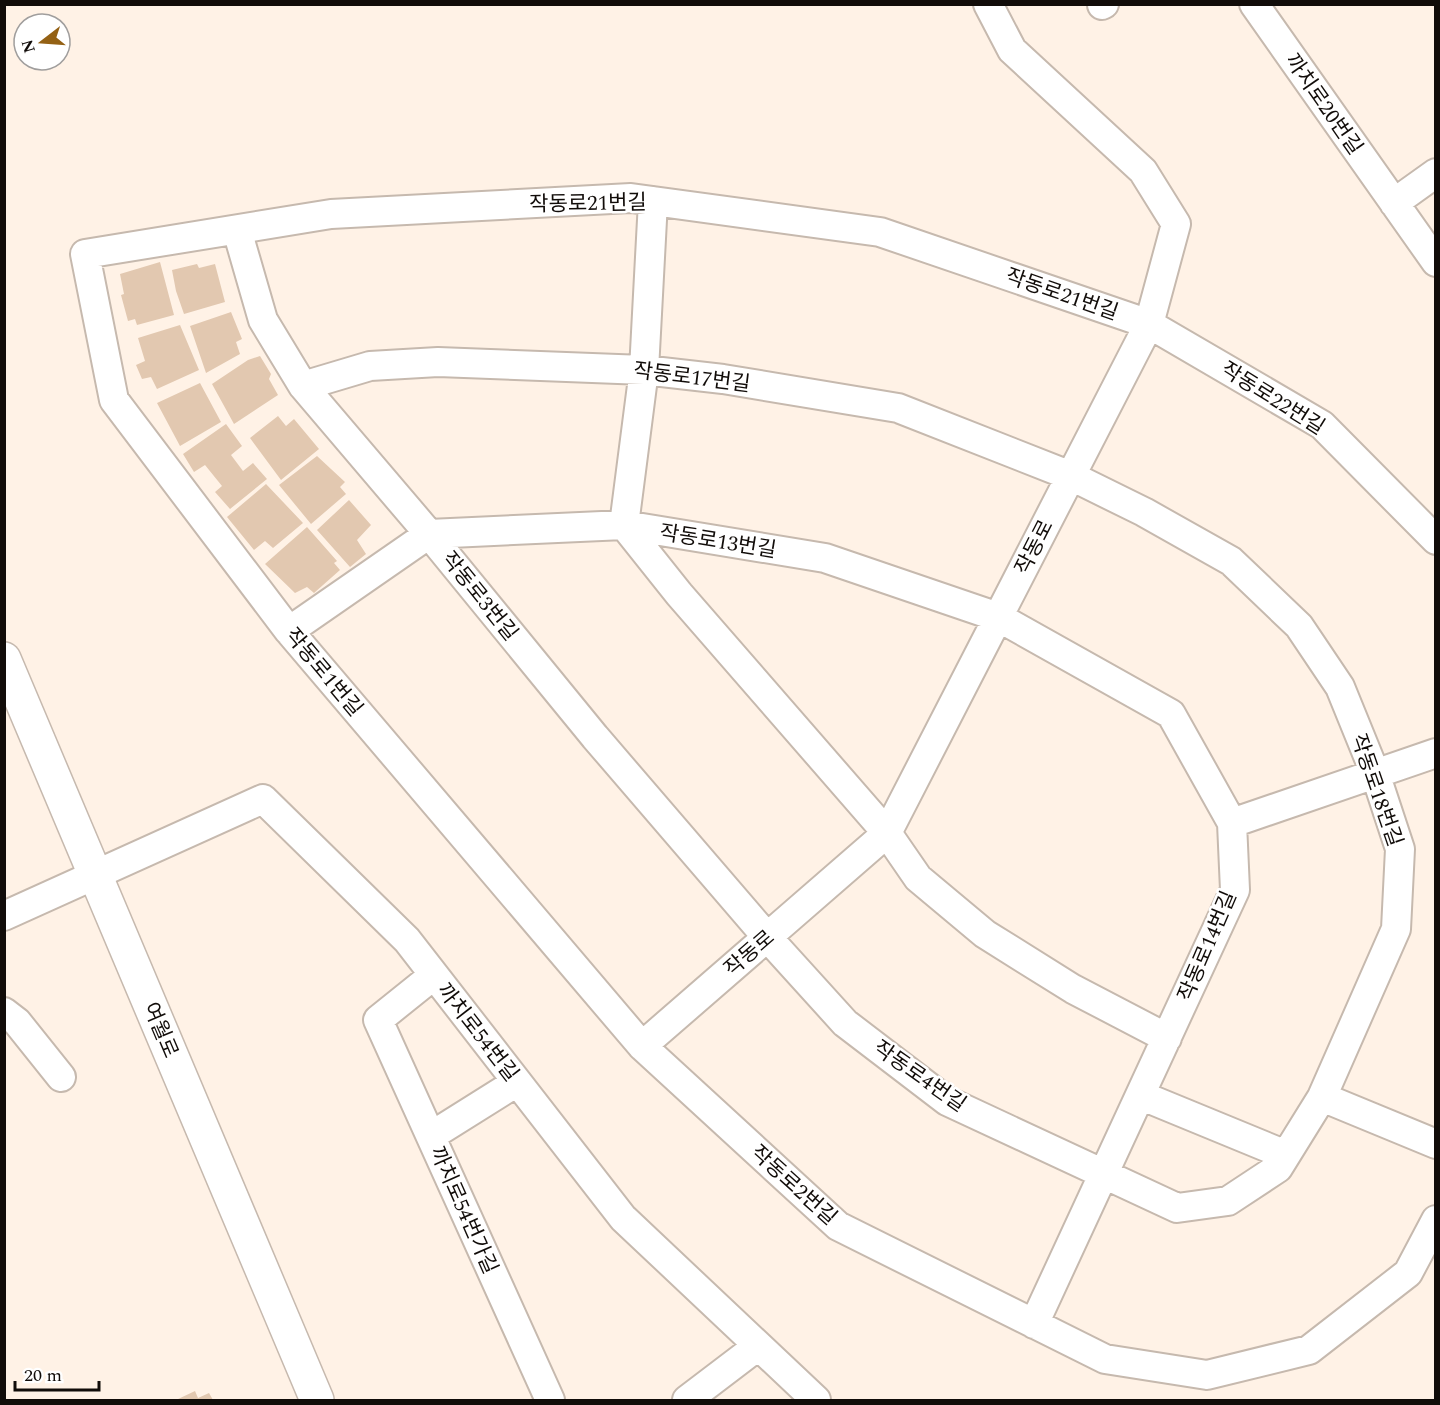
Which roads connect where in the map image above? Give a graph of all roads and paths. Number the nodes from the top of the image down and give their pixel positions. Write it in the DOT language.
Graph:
graph roads {
  1 [pos="988,4"];
  2 [pos="1254,4"];
  3 [pos="1436,173"];
  4 [pos="653,201"];
  5 [pos="1394,203"];
  6 [pos="237,230"];
  7 [pos="85,254"];
  8 [pos="1436,262"];
  9 [pos="1149,324"];
  10 [pos="644,370"];
  11 [pos="303,386"];
  12 [pos="1071,476"];
  13 [pos="624,525"];
  14 [pos="429,534"];
  15 [pos="1436,540"];
  16 [pos="998,617"];
  17 [pos="289,631"];
  18 [pos="4,659"];
  19 [pos="1436,753"];
  20 [pos="1375,773"];
  21 [pos="1232,823"];
  22 [pos="888,833"];
  23 [pos="95,873"];
  24 [pos="4,916"];
  25 [pos="767,938"];
  26 [pos="434,975"];
  27 [pos="4,1012"];
  28 [pos="1167,1038"];
  29 [pos="642,1046"];
  30 [pos="61,1077"];
  31 [pos="517,1082"];
  32 [pos="1140,1095"];
  33 [pos="1322,1097"];
  34 [pos="430,1136"];
  35 [pos="1436,1144"];
  36 [pos="1286,1155"];
  37 [pos="1103,1175"];
  38 [pos="1436,1220"];
  39 [pos="1034,1324"];
  40 [pos="758,1346"];
  41 [pos="317,1401"];
  42 [pos="550,1401"];
  43 [pos="687,1401"];
  44 [pos="816,1401"];
  1 -- 9 [label="street, 작동로"];
  2 -- 5 [label="street, 까치로20번길"];
  3 -- 5 [label="street"];
  4 -- 6 [label="street, 작동로21번길"];
  4 -- 9 [label="street, 작동로21번길"];
  4 -- 10 [label="street"];
  5 -- 8 [label="street, 까치로20번길"];
  6 -- 7 [label="street, 작동로21번길"];
  6 -- 11 [label="street, 작동로3번길"];
  7 -- 17 [label="street, 작동로1번길"];
  9 -- 12 [label="street, 작동로"];
  9 -- 15 [label="street, 작동로22번길"];
  10 -- 11 [label="street, 작동로17번길"];
  10 -- 12 [label="street, 작동로17번길"];
  10 -- 13 [label="street"];
  11 -- 14 [label="street, 작동로3번길"];
  12 -- 16 [label="street, 작동로"];
  12 -- 20 [label="street, 작동로18번길"];
  13 -- 14 [label="street, 작동로13번길"];
  13 -- 16 [label="street, 작동로13번길"];
  13 -- 22 [label="street"];
  14 -- 17 [label="street"];
  14 -- 25 [label="street, 작동로3번길"];
  16 -- 21 [label="street, 작동로14번길"];
  16 -- 22 [label="street, 작동로"];
  17 -- 29 [label="street, 작동로1번길"];
  18 -- 23 [label="street, 여월로"];
  19 -- 20 [label="street"];
  20 -- 21 [label="street"];
  20 -- 33 [label="street, 작동로18번길"];
  21 -- 28 [label="street, 작동로14번길"];
  22 -- 25 [label="street, 작동로"];
  22 -- 28 [label="street"];
  23 -- 24 [label="street"];
  23 -- 26 [label="street, 까치로54번길"];
  23 -- 41 [label="street, 여월로"];
  25 -- 29 [label="street, 작동로"];
  25 -- 37 [label="street, 작동로4번길"];
  26 -- 31 [label="street, 까치로54번길"];
  26 -- 34 [label="street, 까치로54번가길"];
  27 -- 30 [label="street"];
  28 -- 32 [label="street, 작동로14번길"];
  29 -- 39 [label="street, 작동로2번길"];
  31 -- 34 [label="street"];
  31 -- 40 [label="street, 까치로54번길"];
  32 -- 36 [label="street"];
  32 -- 37 [label="street, 작동로14번길"];
  33 -- 35 [label="street"];
  33 -- 36 [label="street, 작동로18번길"];
  34 -- 42 [label="street, 까치로54번가길"];
  36 -- 37 [label="street, 작동로18번길"];
  37 -- 39 [label="street, 작동로14번길"];
  38 -- 39 [label="street"];
  40 -- 43 [label="street"];
  40 -- 44 [label="street, 까치로54번길"];
}
